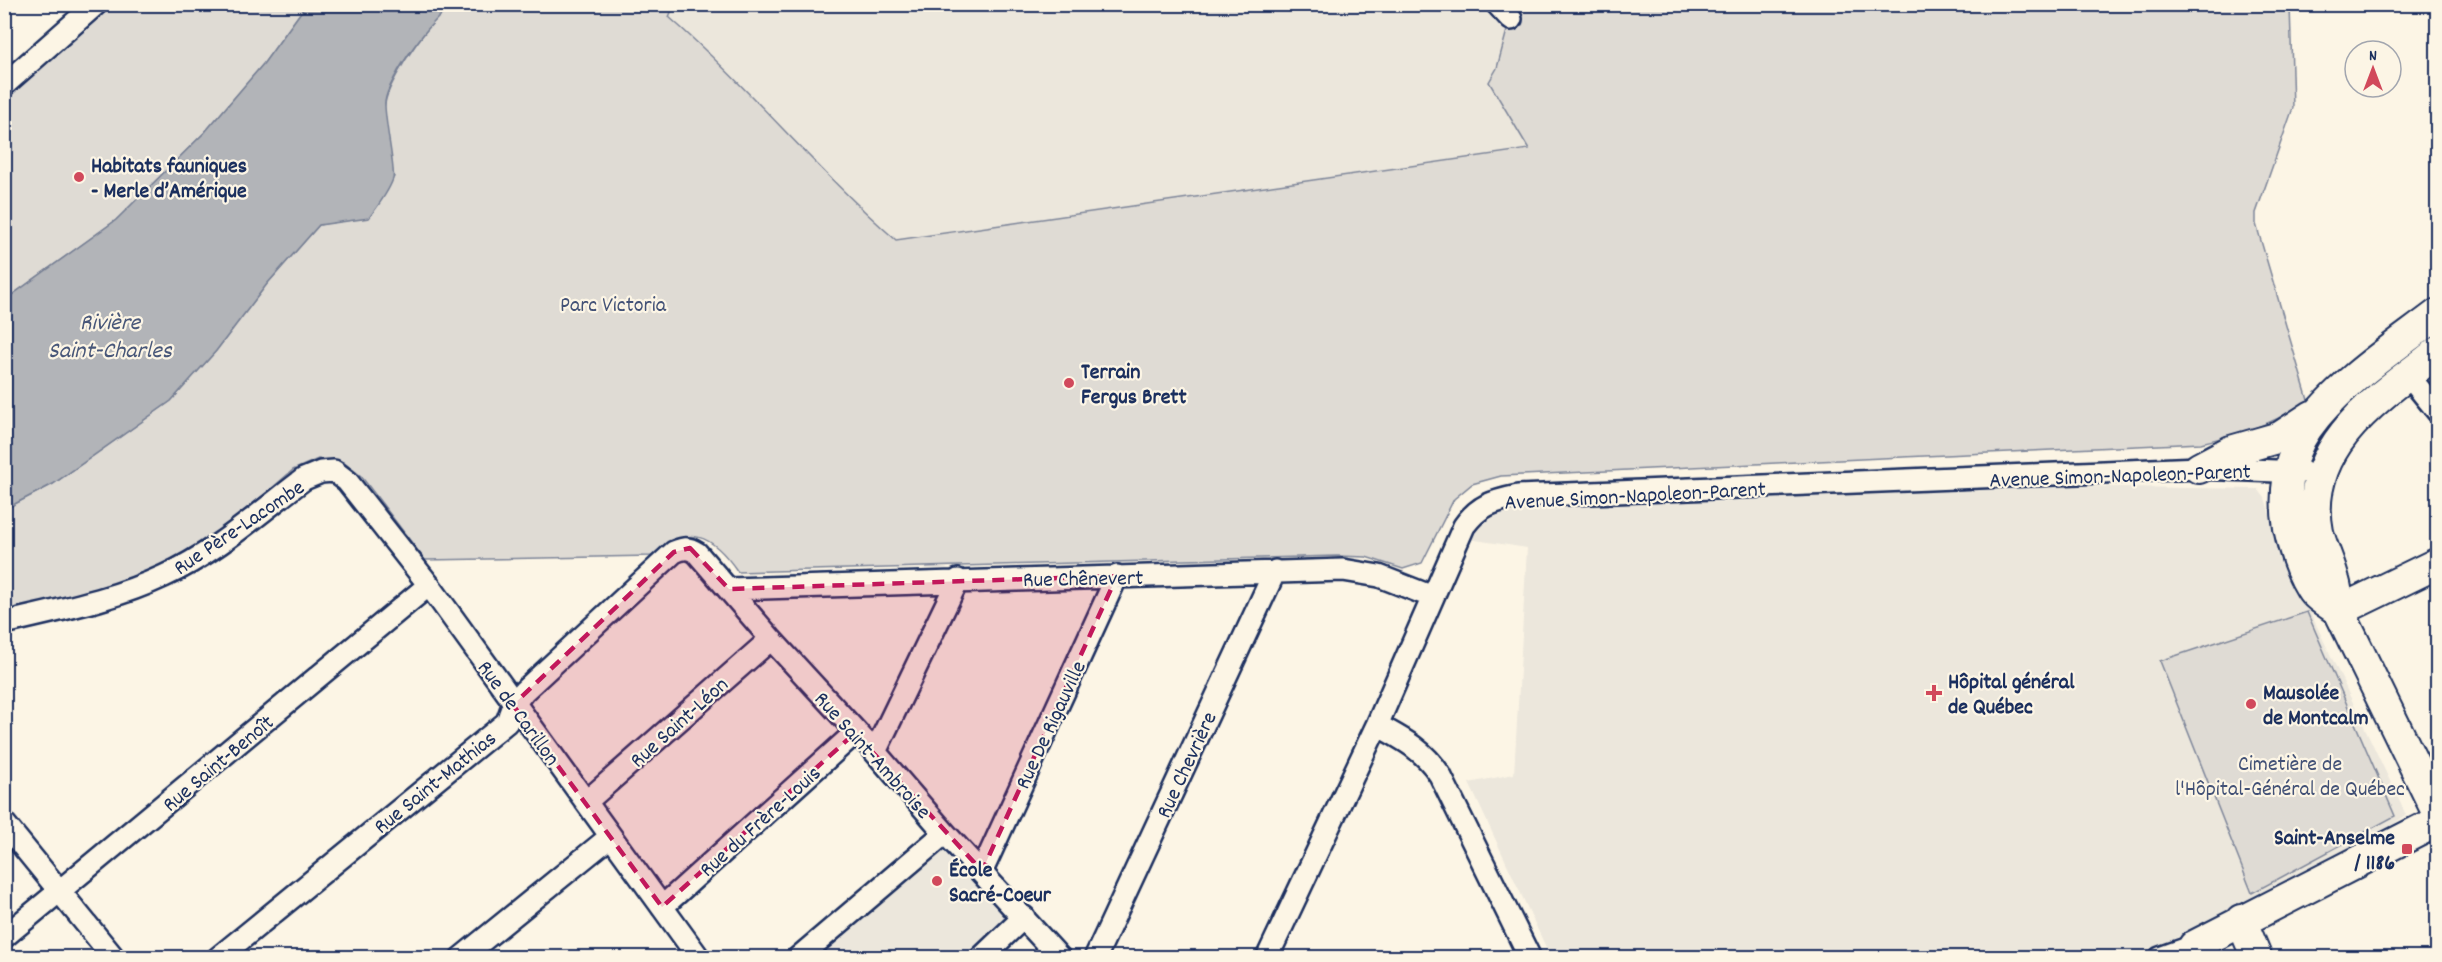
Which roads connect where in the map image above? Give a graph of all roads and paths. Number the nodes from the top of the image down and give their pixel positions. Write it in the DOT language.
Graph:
graph roads {
  1 [pos="96,4"];
  2 [pos="4,85"];
  3 [pos="2438,314"];
  4 [pos="2438,352"];
  5 [pos="2408,375"];
  6 [pos="2329,404"];
  7 [pos="2438,412"];
  8 [pos="2199,468"];
  9 [pos="2290,470"];
  10 [pos="334,471"];
  11 [pos="2322,473"];
  12 [pos="690,548"];
  13 [pos="2438,563"];
  14 [pos="1275,572"];
  15 [pos="1117,576"];
  16 [pos="958,580"];
  17 [pos="429,585"];
  18 [pos="729,589"];
  19 [pos="1433,597"];
  20 [pos="2339,611"];
  21 [pos="4,622"];
  22 [pos="771,639"];
  23 [pos="513,705"];
  24 [pos="1377,725"];
  25 [pos="855,733"];
  26 [pos="875,752"];
  27 [pos="586,802"];
  28 [pos="2438,814"];
  29 [pos="2438,820"];
  30 [pos="4,823"];
  31 [pos="945,833"];
  32 [pos="610,837"];
  33 [pos="982,871"];
  34 [pos="62,891"];
  35 [pos="663,907"];
  36 [pos="1024,917"];
  37 [pos="2241,920"];
  38 [pos="4,937"];
  39 [pos="2197,952"];
  40 [pos="114,957"];
  41 [pos="218,957"];
  42 [pos="461,957"];
  43 [pos="699,957"];
  44 [pos="798,957"];
  45 [pos="981,957"];
  46 [pos="1060,957"];
  47 [pos="1095,957"];
  48 [pos="1267,957"];
  49 [pos="1530,957"];
  50 [pos="2160,957"];
  51 [pos="2257,957"];
  1 -- 2 [label="street"];
  3 -- 6 [label="street"];
  4 -- 5 [label="street"];
  5 -- 7 [label="street"];
  5 -- 11 [label="street"];
  6 -- 8 [label="street"];
  6 -- 9 [label="street"];
  8 -- 9 [label="street, Avenue Simon-Napoleon-Parent"];
  8 -- 19 [label="street, Avenue Simon-Napoleon-Parent"];
  9 -- 11 [label="street, Avenue Simon-Napoleon-Parent"];
  9 -- 20 [label="street"];
  10 -- 17 [label="street, Rue de Carillon"];
  10 -- 21 [label="street, Rue Père-Lacombe"];
  11 -- 20 [label="street"];
  12 -- 18 [label="street, Rue Saint-Ambroise"];
  12 -- 23 [label="street, Rue Saint-Mathias"];
  13 -- 20 [label="street"];
  14 -- 15 [label="street, Rue Chênevert"];
  14 -- 19 [label="street, Rue Chênevert"];
  14 -- 47 [label="street, Rue Chevrière"];
  15 -- 16 [label="street, Rue Chênevert"];
  15 -- 33 [label="street, Rue De Rigauville"];
  16 -- 18 [label="street, Rue Chênevert"];
  16 -- 26 [label="street"];
  17 -- 23 [label="street, Rue de Carillon"];
  17 -- 34 [label="street, Rue Saint-Benoît"];
  18 -- 22 [label="street, Rue Saint-Ambroise"];
  19 -- 24 [label="street, Avenue Simon-Napoleon-Parent"];
  20 -- 28 [label="street"];
  22 -- 25 [label="street, Rue Saint-Ambroise"];
  22 -- 27 [label="street, Rue Saint-Léon"];
  23 -- 27 [label="street, Rue de Carillon"];
  23 -- 41 [label="street, Rue Saint-Mathias"];
  24 -- 48 [label="street, Avenue Simon-Napoleon-Parent"];
  24 -- 49 [label="street"];
  25 -- 26 [label="street, Rue Saint-Ambroise"];
  25 -- 35 [label="street, Rue du Frère-Louis"];
  26 -- 31 [label="street, Rue Saint-Ambroise"];
  27 -- 32 [label="street, Rue de Carillon"];
  29 -- 37 [label="street"];
  30 -- 34 [label="street"];
  31 -- 33 [label="street, Rue Saint-Ambroise"];
  31 -- 44 [label="street"];
  32 -- 35 [label="street, Rue de Carillon"];
  32 -- 42 [label="street"];
  33 -- 36 [label="street, Rue Saint-Ambroise"];
  34 -- 38 [label="street, Rue Saint-Benoît"];
  34 -- 40 [label="street"];
  35 -- 43 [label="street, Rue de Carillon"];
  36 -- 45 [label="street"];
  36 -- 46 [label="street, Rue Saint-Ambroise"];
  37 -- 39 [label="street"];
  37 -- 51 [label="street"];
  39 -- 50 [label="street"];
}
